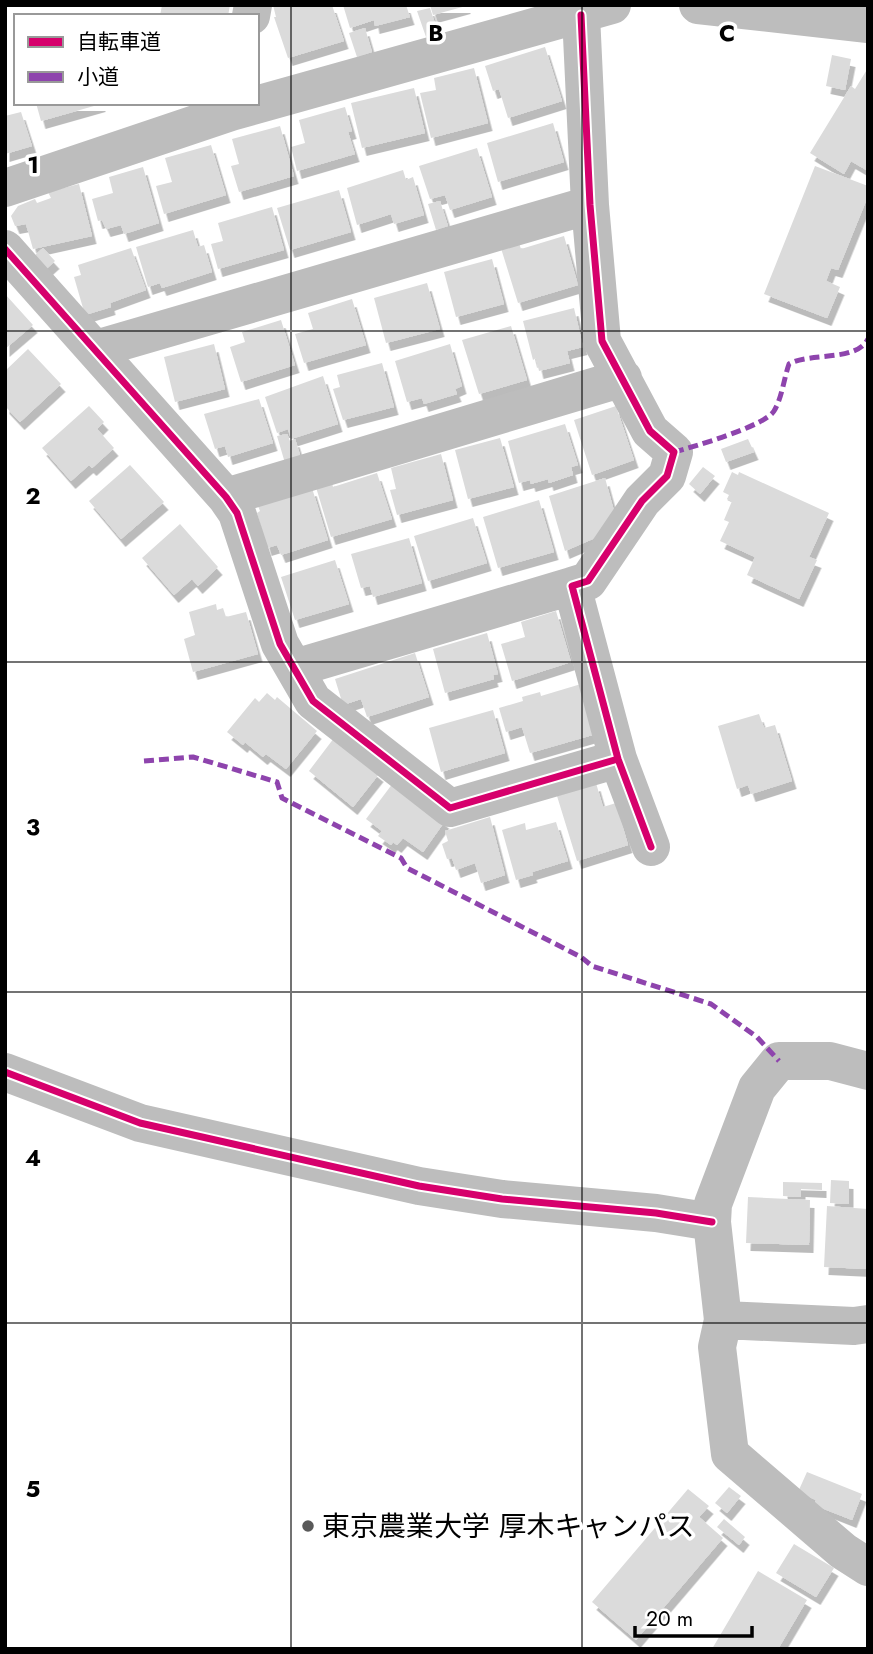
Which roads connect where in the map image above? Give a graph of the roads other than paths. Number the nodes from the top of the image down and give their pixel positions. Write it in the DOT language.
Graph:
graph roads {
  1 [pos="698,5"];
  2 [pos="597,10"];
  3 [pos="868,24"];
  4 [pos="259,100"];
  5 [pos="232,107"];
  6 [pos="5,187"];
  7 [pos="590,205"];
  8 [pos="5,249"];
  9 [pos="96,349"];
  10 [pos="623,378"];
  11 [pos="226,497"];
  12 [pos="572,586"];
  13 [pos="295,668"];
  14 [pos="618,759"];
  15 [pos="651,847"];
  16 [pos="868,1071"];
  17 [pos="5,1072"];
  18 [pos="712,1222"];
  19 [pos="723,1320"];
  20 [pos="868,1324"];
  21 [pos="868,1567"];
  1 -- 3 [label="street"];
  2 -- 4 [label="street"];
  2 -- 7 [label="street"];
  5 -- 6 [label="street"];
  7 -- 9 [label="street"];
  7 -- 10 [label="street"];
  8 -- 9 [label="street"];
  9 -- 11 [label="street"];
  10 -- 11 [label="street"];
  10 -- 12 [label="street"];
  11 -- 13 [label="street"];
  12 -- 13 [label="street"];
  12 -- 14 [label="street"];
  13 -- 14 [label="street"];
  14 -- 15 [label="street"];
  16 -- 18 [label="street"];
  17 -- 18 [label="street"];
  18 -- 19 [label="street"];
  19 -- 20 [label="street"];
  19 -- 21 [label="street"];
}
